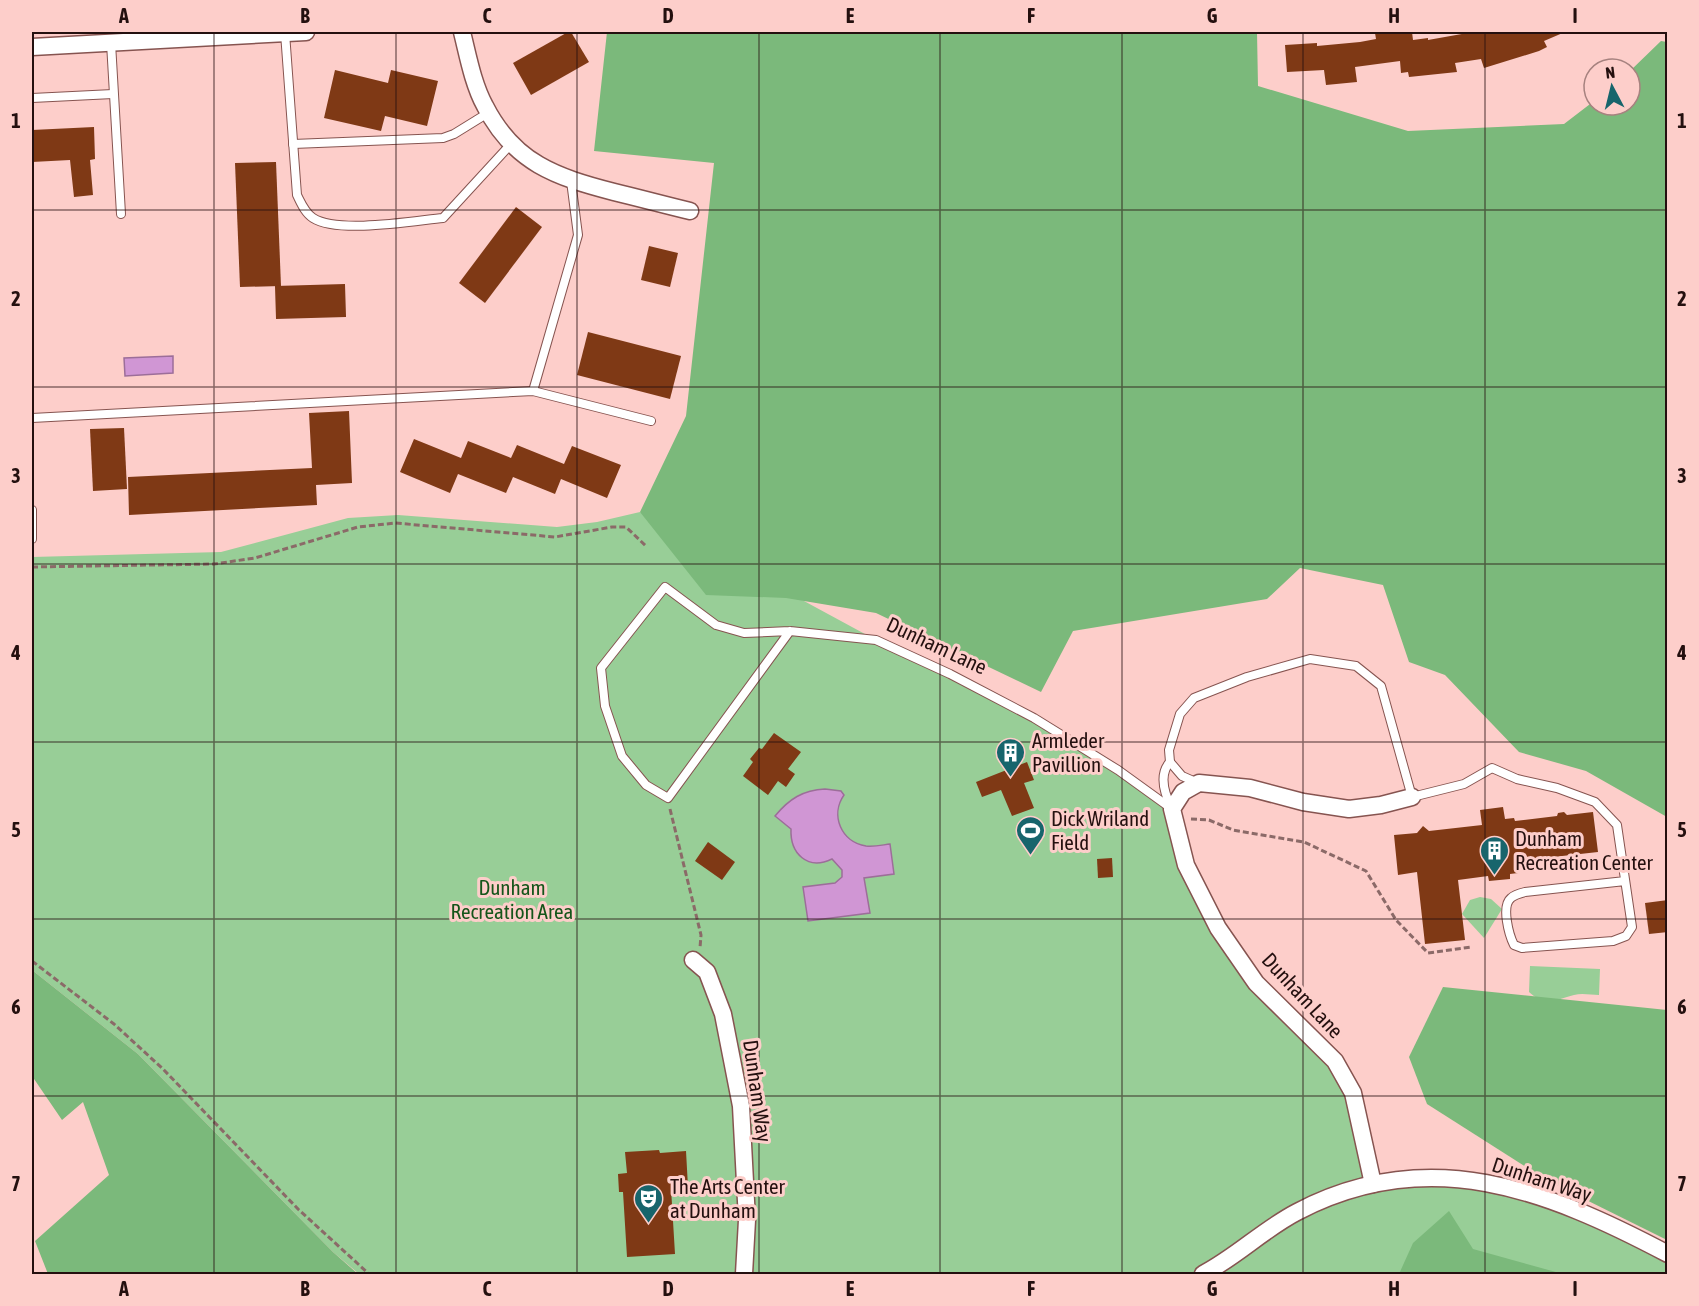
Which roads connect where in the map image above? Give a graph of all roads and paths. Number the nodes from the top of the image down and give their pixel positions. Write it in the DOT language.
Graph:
graph roads {
  1 [pos="306,32"];
  2 [pos="462,32"];
  3 [pos="285,33"];
  4 [pos="111,43"];
  5 [pos="32,47"];
  6 [pos="113,94"];
  7 [pos="32,98"];
  8 [pos="488,113"];
  9 [pos="293,144"];
  10 [pos="511,144"];
  11 [pos="571,181"];
  12 [pos="690,211"];
  13 [pos="121,214"];
  14 [pos="533,391"];
  15 [pos="32,418"];
  16 [pos="651,421"];
  17 [pos="32,510"];
  18 [pos="32,539"];
  19 [pos="647,547"];
  20 [pos="32,567"];
  21 [pos="790,631"];
  22 [pos="1170,762"];
  23 [pos="1199,783"];
  24 [pos="1412,797"];
  25 [pos="668,798"];
  26 [pos="1178,814"];
  27 [pos="1625,881"];
  28 [pos="1471,947"];
  29 [pos="693,960"];
  30 [pos="32,961"];
  31 [pos="1373,1184"];
  32 [pos="1668,1254"];
  33 [pos="369,1275"];
  34 [pos="744,1275"];
  35 [pos="1203,1275"];
  1 -- 3 [label="street"];
  2 -- 8 [label="street"];
  3 -- 4 [label="street"];
  3 -- 9 [label="lane"];
  4 -- 5 [label="street"];
  4 -- 6 [label="lane"];
  6 -- 7 [label="lane"];
  6 -- 13 [label="lane"];
  8 -- 9 [label="lane"];
  8 -- 10 [label="street"];
  9 -- 10 [label="lane"];
  10 -- 11 [label="street"];
  11 -- 12 [label="street"];
  11 -- 14 [label="lane"];
  14 -- 15 [label="lane"];
  14 -- 16 [label="lane"];
  17 -- 18 [label="lane"];
  19 -- 20 [label="path"];
  21 -- 25 [label="lane"];
  21 -- 25 [label="lane, Dunham Lane"];
  21 -- 26 [label="lane, Dunham Lane"];
  22 -- 23 [label="lane"];
  22 -- 24 [label="lane"];
  22 -- 26 [label="lane"];
  23 -- 24 [label="street"];
  23 -- 26 [label="street"];
  24 -- 27 [label="lane"];
  25 -- 29 [label="path"];
  26 -- 28 [label="path"];
  26 -- 31 [label="street, Dunham Lane"];
  27 -- 27 [label="lane"];
  29 -- 34 [label="street, Dunham Way"];
  30 -- 33 [label="path"];
  31 -- 32 [label="street, Dunham Way"];
  31 -- 35 [label="street, Dunham Way"];
}
